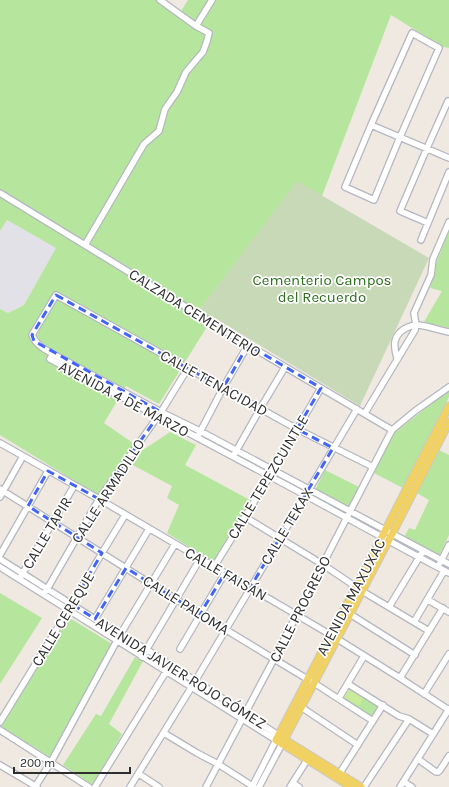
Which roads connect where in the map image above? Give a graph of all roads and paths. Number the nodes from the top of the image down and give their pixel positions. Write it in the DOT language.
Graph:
graph roads {
  1 [pos="160,0"];
  2 [pos="172,0"];
  3 [pos="212,0"];
  4 [pos="168,6"];
  5 [pos="196,26"];
  6 [pos="448,101"];
  7 [pos="371,125"];
  8 [pos="400,137"];
  9 [pos="427,148"];
  10 [pos="449,158"];
  11 [pos="449,172"];
  12 [pos="0,193"];
  13 [pos="449,222"];
  14 [pos="428,223"];
  15 [pos="421,240"];
  16 [pos="85,245"];
  17 [pos="56,295"];
  18 [pos="416,325"];
  19 [pos="449,332"];
  20 [pos="248,346"];
  21 [pos="397,358"];
  22 [pos="285,367"];
  23 [pos="188,368"];
  24 [pos="449,387"];
  25 [pos="223,388"];
  26 [pos="321,388"];
  27 [pos="125,396"];
  28 [pos="449,406"];
  29 [pos="260,408"];
  30 [pos="357,409"];
  31 [pos="161,412"];
  32 [pos="365,413"];
  33 [pos="157,417"];
  34 [pos="449,422"];
  35 [pos="297,429"];
  36 [pos="392,430"];
  37 [pos="200,431"];
  38 [pos="197,438"];
  39 [pos="0,443"];
  40 [pos="333,448"];
  41 [pos="236,451"];
  42 [pos="23,456"];
  43 [pos="233,457"];
  44 [pos="373,468"];
  45 [pos="48,471"];
  46 [pos="273,471"];
  47 [pos="270,477"];
  48 [pos="74,486"];
  49 [pos="309,489"];
  50 [pos="2,490"];
  51 [pos="305,496"];
  52 [pos="0,497"];
  53 [pos="99,499"];
  54 [pos="28,506"];
  55 [pos="350,512"];
  56 [pos="125,515"];
  57 [pos="245,517"];
  58 [pos="347,518"];
  59 [pos="53,522"];
  60 [pos="149,529"];
  61 [pos="389,532"];
  62 [pos="76,537"];
  63 [pos="280,538"];
  64 [pos="385,540"];
  65 [pos="175,544"];
  66 [pos="449,545"];
  67 [pos="423,551"];
  68 [pos="102,553"];
  69 [pos="0,555"];
  70 [pos="419,558"];
  71 [pos="0,559"];
  72 [pos="200,559"];
  73 [pos="441,560"];
  74 [pos="322,564"];
  75 [pos="449,564"];
  76 [pos="0,567"];
  77 [pos="214,567"];
  78 [pos="437,567"];
  79 [pos="126,568"];
  80 [pos="447,572"];
  81 [pos="23,573"];
  82 [pos="225,573"];
  83 [pos="19,580"];
  84 [pos="152,584"];
  85 [pos="47,588"];
  86 [pos="250,588"];
  87 [pos="359,589"];
  88 [pos="43,595"];
  89 [pos="176,599"];
  90 [pos="428,600"];
  91 [pos="72,604"];
  92 [pos="389,606"];
  93 [pos="443,608"];
  94 [pos="68,611"];
  95 [pos="449,612"];
  96 [pos="200,614"];
  97 [pos="350,614"];
  98 [pos="296,616"];
  99 [pos="95,619"];
  100 [pos="414,622"];
  101 [pos="226,629"];
  102 [pos="429,631"];
  103 [pos="120,635"];
  104 [pos="334,637"];
  105 [pos="118,642"];
  106 [pos="146,649"];
  107 [pos="180,649"];
  108 [pos="449,654"];
  109 [pos="415,655"];
  110 [pos="364,656"];
  111 [pos="142,657"];
  112 [pos="274,659"];
  113 [pos="170,665"];
  114 [pos="166,672"];
  115 [pos="400,678"];
  116 [pos="195,681"];
  117 [pos="311,681"];
  118 [pos="348,684"];
  119 [pos="191,688"];
  120 [pos="424,694"];
  121 [pos="339,698"];
  122 [pos="383,705"];
  123 [pos="301,707"];
  124 [pos="449,710"];
  125 [pos="245,713"];
  126 [pos="242,719"];
  127 [pos="409,719"];
  128 [pos="373,720"];
  129 [pos="0,722"];
  130 [pos="289,722"];
  131 [pos="0,730"];
  132 [pos="164,733"];
  133 [pos="433,734"];
  134 [pos="280,740"];
  135 [pos="358,745"];
  136 [pos="449,756"];
  137 [pos="266,759"];
  138 [pos="418,759"];
  139 [pos="307,760"];
  140 [pos="272,761"];
  141 [pos="51,762"];
  142 [pos="218,764"];
  143 [pos="0,765"];
  144 [pos="139,774"];
  145 [pos="339,776"];
  146 [pos="402,784"];
  147 [pos="292,785"];
  148 [pos="157,786"];
  149 [pos="36,787"];
  150 [pos="89,787"];
  151 [pos="95,787"];
  152 [pos="130,787"];
  153 [pos="206,787"];
  154 [pos="253,787"];
  155 [pos="259,787"];
  156 [pos="299,787"];
  157 [pos="351,787"];
  158 [pos="363,787"];
  159 [pos="412,787"];
  1 -- 4 [label="street"];
  2 -- 4 [label="street"];
  3 -- 5 [label="street"];
  4 -- 5 [label="street"];
  5 -- 16 [label="street"];
  6 -- 9 [label="street"];
  7 -- 8 [label="street"];
  7 -- 8 [label="street"];
  7 -- 8 [label="street"];
  8 -- 9 [label="street"];
  9 -- 10 [label="street"];
  9 -- 14 [label="street"];
  11 -- 14 [label="street"];
  12 -- 16 [label="street, CALZADA CEMENTERIO"];
  13 -- 18 [label="street"];
  14 -- 15 [label="street"];
  16 -- 20 [label="street, CALZADA CEMENTERIO"];
  17 -- 23 [label="street, CALLE TENACIDAD"];
  17 -- 27 [label="street, AVENIDA 4 DE MARZO"];
  18 -- 19 [label="street"];
  18 -- 21 [label="street"];
  18 -- 21 [label="street"];
  20 -- 22 [label="street, CALZADA CEMENTERIO"];
  20 -- 25 [label="street"];
  21 -- 32 [label="street"];
  22 -- 26 [label="street, CALZADA CEMENTERIO"];
  22 -- 29 [label="street"];
  23 -- 25 [label="street, CALLE TENACIDAD"];
  23 -- 31 [label="street, CALLE ARMADILLO"];
  24 -- 36 [label="street"];
  25 -- 29 [label="street, CALLE TENACIDAD"];
  25 -- 37 [label="street"];
  26 -- 30 [label="street, CALZADA CEMENTERIO"];
  26 -- 35 [label="street, CALLE TEPEZCUINTLE"];
  27 -- 31 [label="street, AVENIDA 4 DE MARZO"];
  27 -- 33 [label="street, AVENIDA 4 DE MARZO"];
  28 -- 61 [label="main road, AVENIDA MAXUXAC"];
  29 -- 35 [label="street, CALLE TENACIDAD"];
  29 -- 41 [label="street"];
  30 -- 32 [label="street, CALZADA CEMENTERIO"];
  30 -- 40 [label="street, CALLE TEKAX"];
  31 -- 33 [label="street, CALLE ARMADILLO"];
  31 -- 37 [label="street, AVENIDA 4 DE MARZO"];
  32 -- 36 [label="street, CALZADA CEMENTERIO"];
  33 -- 38 [label="street, AVENIDA 4 DE MARZO"];
  33 -- 53 [label="street, CALLE ARMADILLO"];
  34 -- 61 [label="main road, AVENIDA MAXUXAC"];
  35 -- 40 [label="street, CALLE TENACIDAD"];
  35 -- 46 [label="street, CALLE TEPEZCUINTLE"];
  36 -- 44 [label="street, CALLE PROGRESO"];
  37 -- 38 [label="street"];
  37 -- 41 [label="street, AVENIDA 4 DE MARZO"];
  38 -- 43 [label="street, AVENIDA 4 DE MARZO"];
  39 -- 42 [label="street, CALLE FAISÁN"];
  40 -- 44 [label="street, CALLE TENACIDAD"];
  40 -- 49 [label="street, CALLE TEKAX"];
  41 -- 43 [label="street"];
  41 -- 46 [label="street, AVENIDA 4 DE MARZO"];
  42 -- 45 [label="street, CALLE FAISÁN"];
  42 -- 50 [label="street"];
  43 -- 47 [label="street, AVENIDA 4 DE MARZO"];
  44 -- 55 [label="street, CALLE PROGRESO"];
  45 -- 48 [label="street, CALLE FAISÁN"];
  45 -- 54 [label="street"];
  46 -- 47 [label="street, CALLE TEPEZCUINTLE"];
  46 -- 49 [label="street, AVENIDA 4 DE MARZO"];
  47 -- 51 [label="street, AVENIDA 4 DE MARZO"];
  47 -- 57 [label="street, CALLE TEPEZCUINTLE"];
  48 -- 53 [label="street, CALLE FAISÁN"];
  48 -- 59 [label="street, CALLE TAPIR"];
  49 -- 51 [label="street, CALLE TEKAX"];
  49 -- 55 [label="street, AVENIDA 4 DE MARZO"];
  50 -- 52 [label="street"];
  50 -- 54 [label="street, CALLE PALOMA"];
  51 -- 58 [label="street, AVENIDA 4 DE MARZO"];
  51 -- 63 [label="street, CALLE TEKAX"];
  53 -- 56 [label="street, CALLE FAISÁN"];
  53 -- 62 [label="street, CALLE ARMADILLO"];
  54 -- 59 [label="street, CALLE PALOMA"];
  54 -- 69 [label="street"];
  55 -- 58 [label="street, CALLE PROGRESO"];
  55 -- 61 [label="street, AVENIDA 4 DE MARZO"];
  56 -- 60 [label="street, CALLE FAISÁN"];
  56 -- 68 [label="street, CALLE CEREQUE"];
  57 -- 63 [label="street"];
  57 -- 77 [label="street, CALLE TEPEZCUINTLE"];
  58 -- 64 [label="street, AVENIDA 4 DE MARZO"];
  58 -- 74 [label="street, CALLE PROGRESO"];
  59 -- 62 [label="street, CALLE PALOMA"];
  59 -- 81 [label="street, CALLE TAPIR"];
  60 -- 65 [label="street, CALLE FAISÁN"];
  60 -- 79 [label="street"];
  61 -- 64 [label="main road, AVENIDA MAXUXAC"];
  61 -- 67 [label="street, AVENIDA 4 DE MARZO"];
  62 -- 68 [label="street, CALLE PALOMA"];
  62 -- 85 [label="street, CALLE ARMADILLO"];
  63 -- 74 [label="street"];
  63 -- 86 [label="street, CALLE TEKAX"];
  64 -- 70 [label="street, AVENIDA 4 DE MARZO"];
  64 -- 87 [label="main road, AVENIDA MAXUXAC"];
  65 -- 72 [label="street, CALLE FAISÁN"];
  65 -- 84 [label="street"];
  66 -- 73 [label="street"];
  67 -- 70 [label="street"];
  67 -- 73 [label="street, AVENIDA 4 DE MARZO"];
  68 -- 79 [label="street, CALLE PALOMA"];
  68 -- 91 [label="street, CALLE CEREQUE"];
  70 -- 78 [label="street, AVENIDA 4 DE MARZO"];
  70 -- 92 [label="street"];
  71 -- 81 [label="street, AVENIDA JAVIER ROJO GÓMEZ"];
  72 -- 77 [label="street, CALLE FAISÁN"];
  72 -- 89 [label="street"];
  73 -- 75 [label="street, AVENIDA 4 DE MARZO"];
  73 -- 78 [label="street"];
  74 -- 87 [label="street"];
  74 -- 98 [label="street, CALLE PROGRESO"];
  76 -- 83 [label="street, AVENIDA JAVIER ROJO GÓMEZ"];
  77 -- 82 [label="street, CALLE FAISÁN"];
  78 -- 80 [label="street, AVENIDA 4 DE MARZO"];
  79 -- 84 [label="street, CALLE PALOMA"];
  79 -- 99 [label="street"];
  80 -- 90 [label="street"];
  81 -- 83 [label="street, CALLE TAPIR"];
  81 -- 85 [label="street, AVENIDA JAVIER ROJO GÓMEZ"];
  82 -- 86 [label="street, CALLE FAISÁN"];
  82 -- 96 [label="street"];
  83 -- 88 [label="street, AVENIDA JAVIER ROJO GÓMEZ"];
  84 -- 89 [label="street, CALLE PALOMA"];
  84 -- 103 [label="street"];
  85 -- 88 [label="street, CALLE ARMADILLO"];
  85 -- 91 [label="street, AVENIDA JAVIER ROJO GÓMEZ"];
  86 -- 98 [label="street, CALLE FAISÁN"];
  86 -- 101 [label="street, CALLE TEKAX"];
  87 -- 92 [label="street"];
  87 -- 97 [label="main road, AVENIDA MAXUXAC"];
  87 -- 104 [label="main road, AVENIDA MAXUXAC"];
  88 -- 94 [label="street, AVENIDA JAVIER ROJO GÓMEZ"];
  89 -- 96 [label="street, CALLE PALOMA"];
  89 -- 106 [label="street"];
  90 -- 93 [label="street"];
  90 -- 100 [label="street"];
  91 -- 94 [label="street, CALLE CEREQUE"];
  91 -- 99 [label="street, AVENIDA JAVIER ROJO GÓMEZ"];
  92 -- 100 [label="street"];
  93 -- 95 [label="street"];
  93 -- 102 [label="street"];
  94 -- 105 [label="street, AVENIDA JAVIER ROJO GÓMEZ"];
  94 -- 129 [label="street, CALLE CEREQUE"];
  96 -- 101 [label="street, CALLE PALOMA"];
  96 -- 107 [label="street"];
  97 -- 104 [label="main road, AVENIDA MAXUXAC"];
  97 -- 109 [label="street"];
  98 -- 104 [label="street, CALLE FAISÁN"];
  98 -- 112 [label="street, CALLE PROGRESO"];
  99 -- 103 [label="street, AVENIDA JAVIER ROJO GÓMEZ"];
  100 -- 102 [label="street"];
  101 -- 112 [label="street, CALLE PALOMA"];
  101 -- 116 [label="street, CALLE TEKAX"];
  102 -- 109 [label="street"];
  103 -- 105 [label="street"];
  103 -- 106 [label="street, AVENIDA JAVIER ROJO GÓMEZ"];
  104 -- 110 [label="street, CALLE FAISÁN"];
  104 -- 117 [label="main road, AVENIDA MAXUXAC"];
  105 -- 111 [label="street, AVENIDA JAVIER ROJO GÓMEZ"];
  105 -- 141 [label="street"];
  106 -- 111 [label="street"];
  106 -- 113 [label="street, AVENIDA JAVIER ROJO GÓMEZ"];
  108 -- 120 [label="street"];
  109 -- 115 [label="street"];
  110 -- 115 [label="street, CALLE FAISÁN"];
  110 -- 118 [label="street"];
  111 -- 114 [label="street, AVENIDA JAVIER ROJO GÓMEZ"];
  112 -- 117 [label="street, CALLE PALOMA"];
  112 -- 125 [label="street, CALLE PROGRESO"];
  113 -- 114 [label="street"];
  113 -- 116 [label="street, AVENIDA JAVIER ROJO GÓMEZ"];
  114 -- 119 [label="street, AVENIDA JAVIER ROJO GÓMEZ"];
  114 -- 151 [label="street"];
  115 -- 120 [label="street, CALLE FAISÁN"];
  116 -- 119 [label="street, CALLE TEKAX"];
  116 -- 125 [label="street, AVENIDA JAVIER ROJO GÓMEZ"];
  117 -- 121 [label="street, CALLE PALOMA"];
  117 -- 123 [label="main road, AVENIDA MAXUXAC"];
  117 -- 130 [label="main road, AVENIDA MAXUXAC"];
  118 -- 121 [label="street"];
  118 -- 122 [label="street"];
  119 -- 126 [label="street, AVENIDA JAVIER ROJO GÓMEZ"];
  119 -- 132 [label="street, CALLE TEKAX"];
  120 -- 124 [label="street, CALLE FAISÁN"];
  121 -- 128 [label="street, CALLE PALOMA"];
  122 -- 127 [label="street"];
  122 -- 128 [label="street"];
  123 -- 130 [label="main road, AVENIDA MAXUXAC"];
  123 -- 135 [label="street"];
  124 -- 133 [label="street"];
  125 -- 126 [label="street, CALLE PROGRESO"];
  125 -- 134 [label="street, AVENIDA JAVIER ROJO GÓMEZ"];
  126 -- 134 [label="street, AVENIDA JAVIER ROJO GÓMEZ"];
  126 -- 142 [label="street, CALLE PROGRESO"];
  127 -- 133 [label="street"];
  127 -- 158 [label="street"];
  128 -- 135 [label="street"];
  130 -- 134 [label="main road, AVENIDA MAXUXAC"];
  131 -- 141 [label="street"];
  132 -- 142 [label="street"];
  132 -- 144 [label="street, CALLE TEKAX"];
  133 -- 138 [label="street"];
  134 -- 137 [label="street, AVENIDA MAXUXAC"];
  134 -- 139 [label="main road, AVENIDA JAVIER ROJO GÓMEZ"];
  134 -- 140 [label="street, AVENIDA MAXUXAC"];
  134 -- 145 [label="main road, AVENIDA JAVIER ROJO GÓMEZ"];
  135 -- 145 [label="street"];
  136 -- 138 [label="street"];
  137 -- 140 [label="street"];
  137 -- 154 [label="street, AVENIDA MAXUXAC"];
  138 -- 146 [label="street"];
  139 -- 145 [label="main road, AVENIDA JAVIER ROJO GÓMEZ"];
  139 -- 147 [label="street"];
  140 -- 155 [label="street, AVENIDA MAXUXAC"];
  141 -- 149 [label="street"];
  141 -- 150 [label="street"];
  142 -- 153 [label="street, CALLE PROGRESO"];
  142 -- 154 [label="street"];
  143 -- 149 [label="street"];
  144 -- 148 [label="street"];
  144 -- 152 [label="street, CALLE TEKAX"];
  145 -- 157 [label="main road, AVENIDA JAVIER ROJO GÓMEZ"];
  145 -- 158 [label="main road, AVENIDA JAVIER ROJO GÓMEZ"];
  146 -- 159 [label="street"];
  147 -- 156 [label="street"];
}
